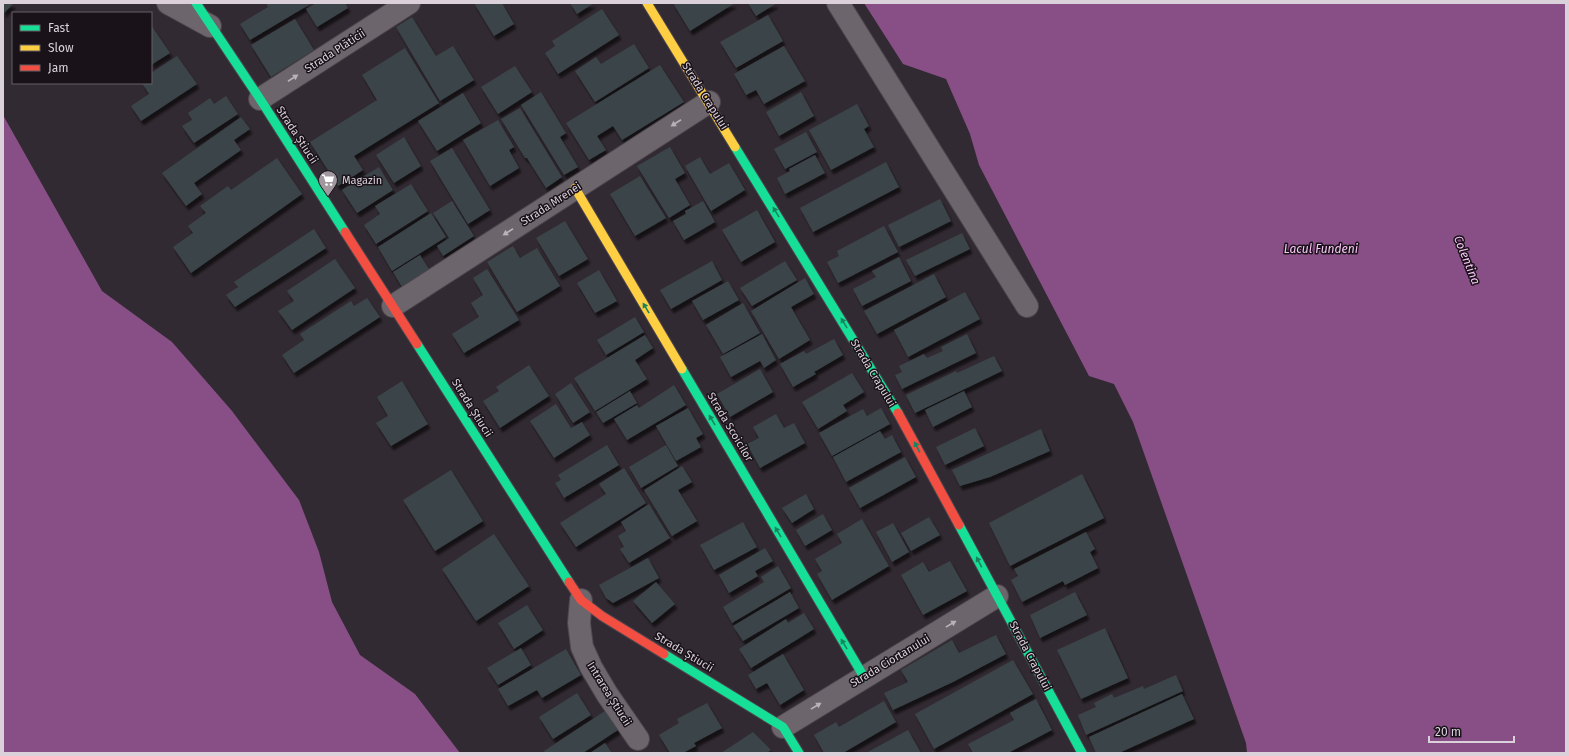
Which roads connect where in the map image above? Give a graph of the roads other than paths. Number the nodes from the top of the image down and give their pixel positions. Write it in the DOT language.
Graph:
graph roads {
  1 [pos="168,3"];
  2 [pos="196,3"];
  3 [pos="410,3"];
  4 [pos="647,3"];
  5 [pos="838,3"];
  6 [pos="210,26"];
  7 [pos="260,99"];
  8 [pos="709,102"];
  9 [pos="575,188"];
  10 [pos="393,306"];
  11 [pos="1027,306"];
  12 [pos="997,596"];
  13 [pos="580,600"];
  14 [pos="864,677"];
  15 [pos="783,727"];
  16 [pos="638,739"];
  17 [pos="799,753"];
  18 [pos="1082,753"];
  1 -- 6 [label="street"];
  2 -- 6 [label="street, Strada Știucii"];
  7 -- 3 [label="street, Strada Plăticii, one-way"];
  4 -- 8 [label="street, Strada Crapului"];
  5 -- 11 [label="street"];
  6 -- 7 [label="street, Strada Știucii"];
  7 -- 10 [label="street, Strada Știucii"];
  8 -- 9 [label="street, Strada Mrenei, one-way"];
  12 -- 8 [label="street, Strada Crapului, one-way"];
  9 -- 10 [label="street, Strada Mrenei, one-way"];
  14 -- 9 [label="street, Strada Scoicilor, one-way"];
  10 -- 13 [label="street, Strada Știucii"];
  14 -- 12 [label="street, Strada Ciortanului, one-way"];
  12 -- 18 [label="street, Strada Crapului"];
  13 -- 15 [label="street, Strada Știucii"];
  13 -- 16 [label="street, Intrarea Știucii"];
  15 -- 14 [label="street, Strada Ciortanului, one-way"];
  15 -- 17 [label="street, Strada Știucii"];
}
